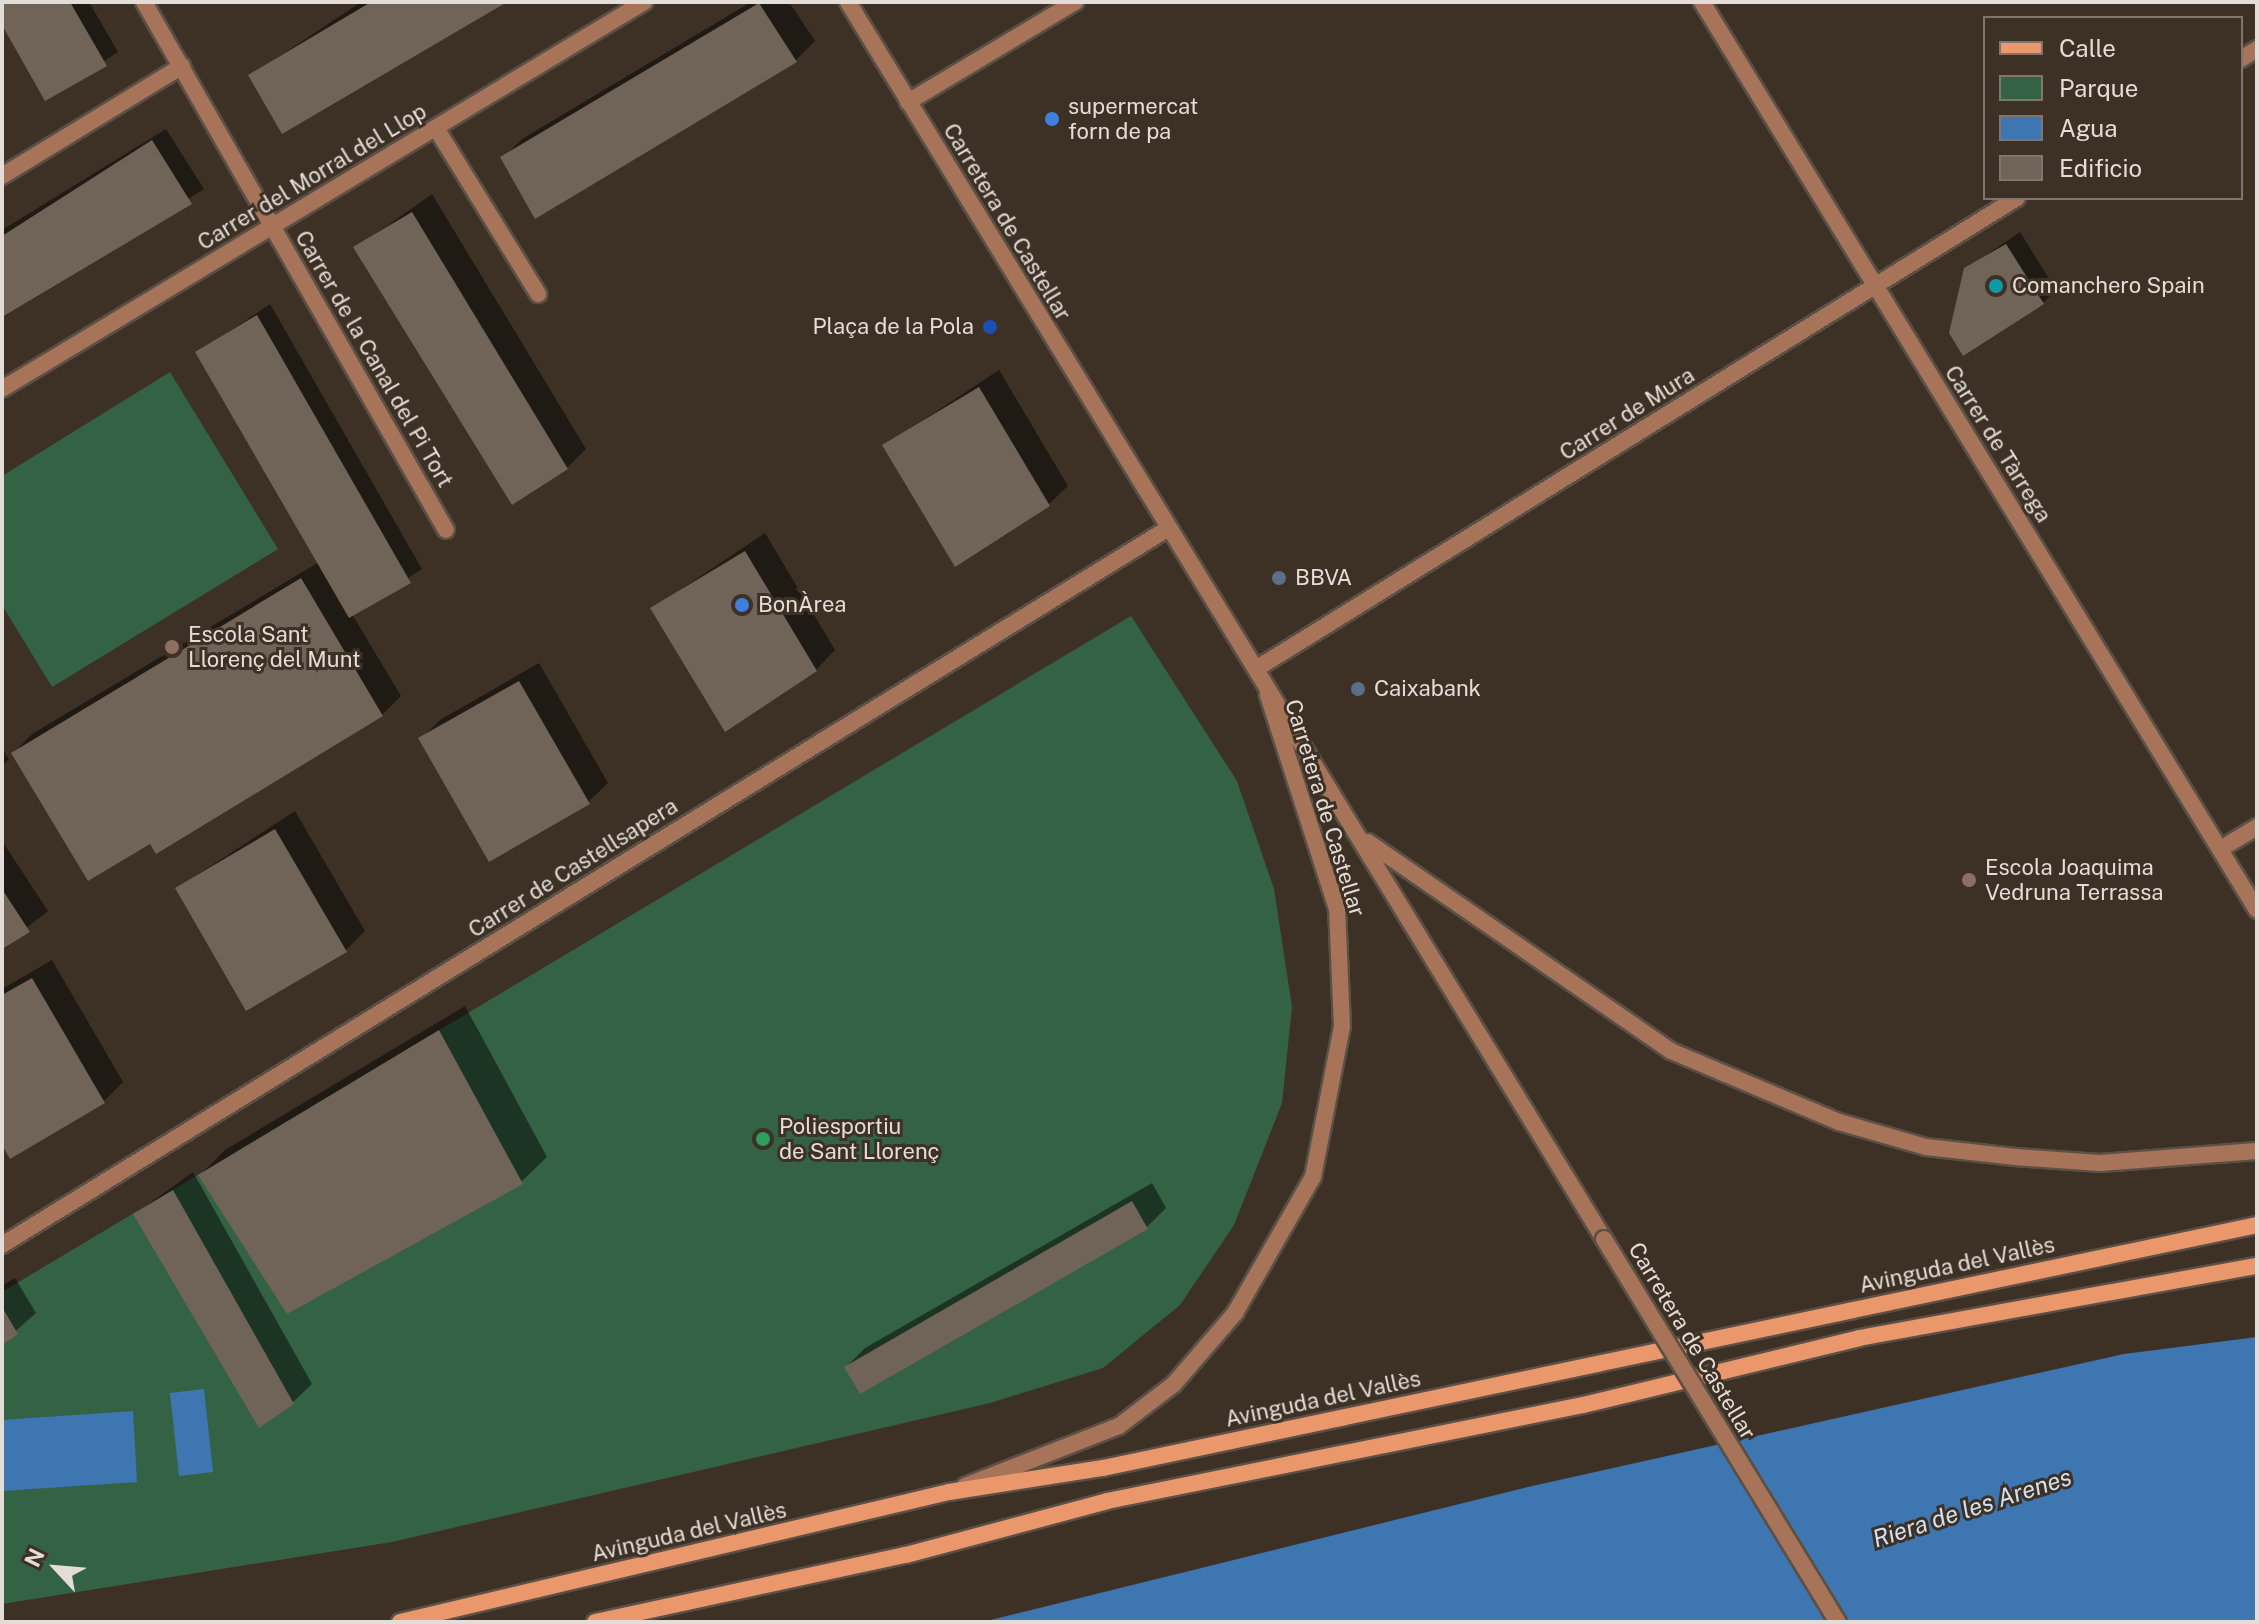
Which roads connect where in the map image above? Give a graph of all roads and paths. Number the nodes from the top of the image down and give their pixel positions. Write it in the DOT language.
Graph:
graph roads {
  1 [pos="144,2"];
  2 [pos="644,2"];
  3 [pos="848,2"];
  4 [pos="1075,2"];
  5 [pos="1702,2"];
  6 [pos="182,66"];
  7 [pos="908,102"];
  8 [pos="436,128"];
  9 [pos="2,176"];
  10 [pos="2014,200"];
  11 [pos="274,226"];
  12 [pos="1874,287"];
  13 [pos="538,294"];
  14 [pos="2,389"];
  15 [pos="1167,529"];
  16 [pos="446,530"];
  17 [pos="1259,667"];
  18 [pos="2257,827"];
  19 [pos="1360,836"];
  20 [pos="2222,848"];
  21 [pos="2257,910"];
  22 [pos="2257,1151"];
  23 [pos="2257,1225"];
  24 [pos="2,1245"];
  25 [pos="2257,1266"];
  26 [pos="949,1492"];
  27 [pos="400,1622"];
  28 [pos="595,1622"];
  29 [pos="1838,1622"];
  1 -- 6 [label="street, Carrer de la Canal del Pi Tort"];
  2 -- 8 [label="street, Carrer del Morral del Llop"];
  3 -- 7 [label="street, Carretera de Castellar"];
  4 -- 7 [label="street"];
  5 -- 12 [label="street, Carrer de Tàrrega"];
  6 -- 9 [label="street"];
  6 -- 11 [label="street, Carrer de la Canal del Pi Tort"];
  7 -- 15 [label="street, Carretera de Castellar"];
  8 -- 11 [label="street, Carrer del Morral del Llop"];
  8 -- 13 [label="street"];
  10 -- 12 [label="street, Carrer de Mura"];
  11 -- 14 [label="street, Carrer del Morral del Llop"];
  11 -- 16 [label="street, Carrer de la Canal del Pi Tort"];
  12 -- 17 [label="street, Carrer de Mura"];
  12 -- 20 [label="street, Carrer de Tàrrega"];
  15 -- 17 [label="street, Carretera de Castellar"];
  15 -- 24 [label="street, Carrer de Castellsapera"];
  17 -- 19 [label="street, Carretera de Castellar"];
  17 -- 26 [label="street, Carretera de Castellar"];
  18 -- 20 [label="street"];
  19 -- 22 [label="street, Carretera de Castellar"];
  19 -- 29 [label="street, Carretera de Castellar, bridge"];
  20 -- 21 [label="street, Carrer de Tàrrega"];
  23 -- 26 [label="main road, Avinguda del Vallès"];
  25 -- 28 [label="main road"];
  26 -- 27 [label="main road, Avinguda del Vallès"];
}
